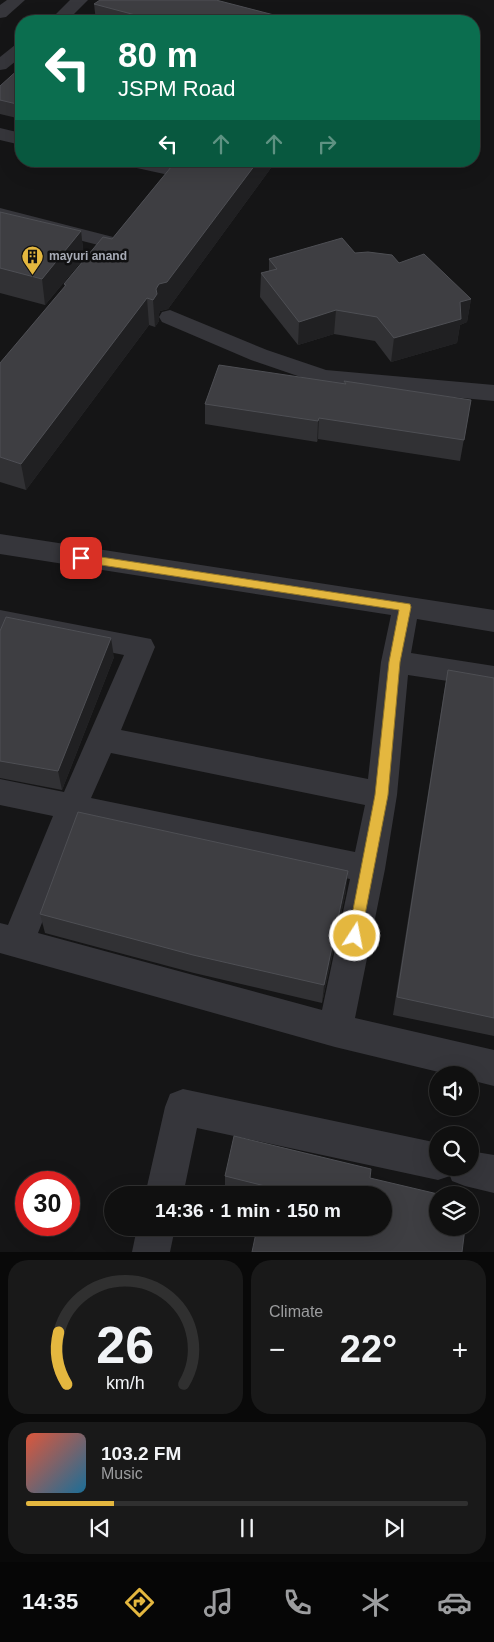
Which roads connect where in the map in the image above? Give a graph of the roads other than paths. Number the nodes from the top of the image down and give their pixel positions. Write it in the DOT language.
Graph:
graph roads {
  1 [pos="17,0"];
  2 [pos="80,0"];
  3 [pos="0,14"];
  4 [pos="64,15"];
  5 [pos="15,54"];
  6 [pos="0,66"];
  7 [pos="0,134"];
  8 [pos="15,138"];
  9 [pos="153,167"];
  10 [pos="176,173"];
  11 [pos="0,214"];
  12 [pos="111,242"];
  13 [pos="170,317"];
  14 [pos="494,393"];
  15 [pos="0,544"];
  16 [pos="406,607"];
  17 [pos="494,621"];
  18 [pos="0,622"];
  19 [pos="395,662"];
  20 [pos="494,677"];
  21 [pos="103,738"];
  22 [pos="0,792"];
  23 [pos="382,795"];
  24 [pos="72,807"];
  25 [pos="368,869"];
  26 [pos="8,940"];
  27 [pos="335,1030"];
  28 [pos="494,1068"];
  29 [pos="429,1160"];
  30 [pos="479,1171"];
  31 [pos="494,1174"];
  32 [pos="166,1186"];
  33 [pos="154,1236"];
  34 [pos="151,1252"];
  1 -- 3 [label="street"];
  2 -- 4 [label="street"];
  5 -- 6 [label="street"];
  7 -- 8 [label="street"];
  9 -- 10 [label="street"];
  11 -- 12 [label="street"];
  13 -- 14 [label="street"];
  15 -- 16 [label="street"];
  16 -- 17 [label="street"];
  16 -- 19 [label="street"];
  18 -- 21 [label="street"];
  19 -- 20 [label="street"];
  19 -- 23 [label="street"];
  21 -- 23 [label="street"];
  21 -- 24 [label="street"];
  22 -- 24 [label="street"];
  23 -- 25 [label="street"];
  24 -- 25 [label="street"];
  24 -- 26 [label="street"];
  25 -- 27 [label="street"];
  26 -- 27 [label="street"];
  27 -- 28 [label="street"];
  29 -- 32 [label="street"];
  30 -- 31 [label="street"];
  33 -- 34 [label="street"];
}
